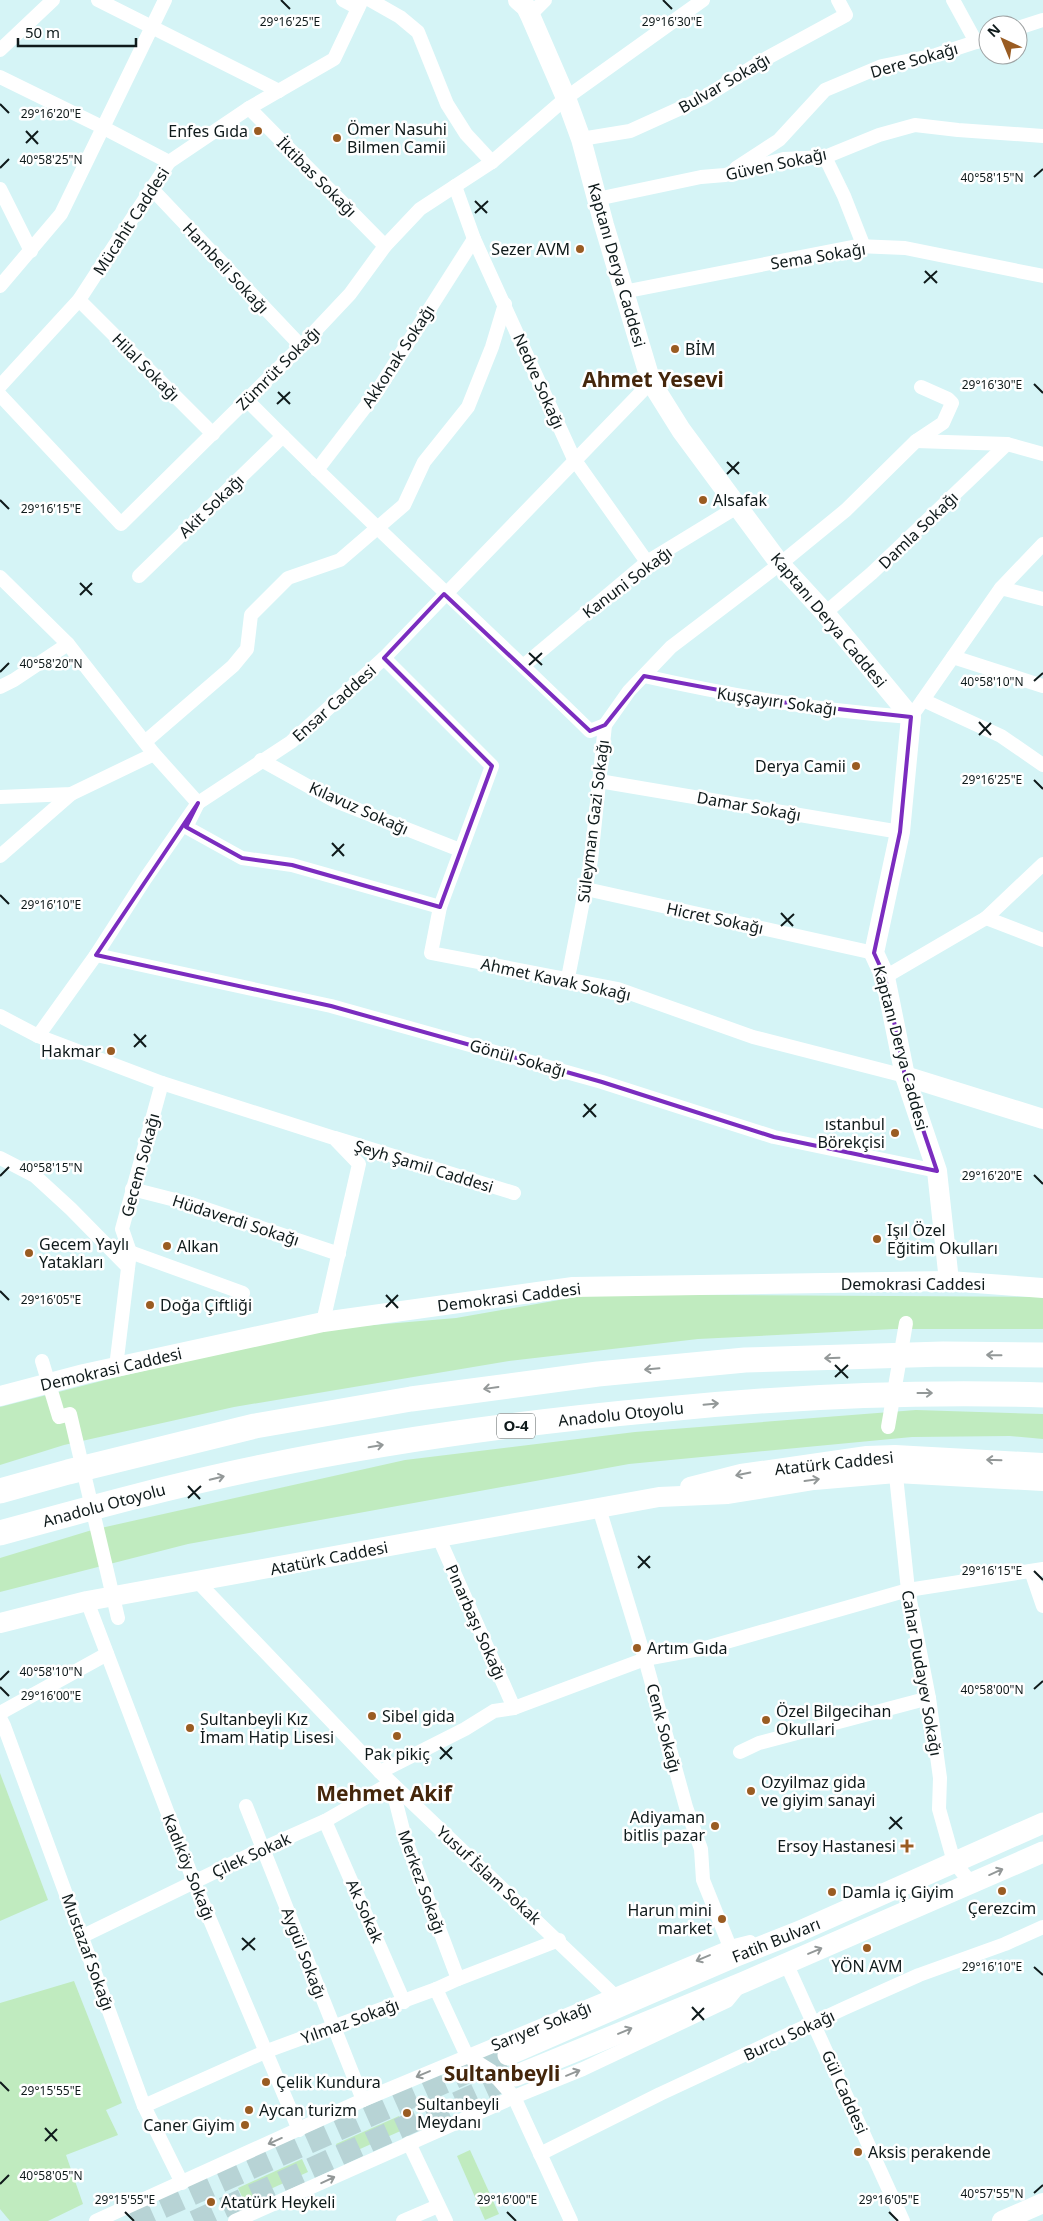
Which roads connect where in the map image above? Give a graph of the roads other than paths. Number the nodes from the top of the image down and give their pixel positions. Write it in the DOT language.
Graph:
graph roads {
  1 [pos="53,0"];
  2 [pos="98,0"];
  3 [pos="165,0"];
  4 [pos="343,0"];
  5 [pos="545,0"];
  6 [pos="704,0"];
  7 [pos="838,0"];
  8 [pos="953,0"];
  9 [pos="363,3"];
  10 [pos="524,8"];
  11 [pos="1043,20"];
  12 [pos="1028,25"];
  13 [pos="152,28"];
  14 [pos="978,34"];
  15 [pos="978,41"];
  16 [pos="0,50"];
  17 [pos="0,77"];
  18 [pos="279,91"];
  19 [pos="566,98"];
  20 [pos="249,108"];
  21 [pos="104,128"];
  22 [pos="1043,136"];
  23 [pos="581,139"];
  24 [pos="825,157"];
  25 [pos="170,162"];
  26 [pos="492,162"];
  27 [pos="725,175"];
  28 [pos="455,186"];
  29 [pos="0,189"];
  30 [pos="152,189"];
  31 [pos="597,199"];
  32 [pos="474,239"];
  33 [pos="385,246"];
  34 [pos="864,247"];
  35 [pos="31,251"];
  36 [pos="1043,276"];
  37 [pos="0,286"];
  38 [pos="624,292"];
  39 [pos="79,300"];
  40 [pos="505,304"];
  41 [pos="301,346"];
  42 [pos="651,382"];
  43 [pos="0,386"];
  44 [pos="921,386"];
  45 [pos="0,395"];
  46 [pos="247,400"];
  47 [pos="212,434"];
  48 [pos="283,436"];
  49 [pos="916,441"];
  50 [pos="1007,444"];
  51 [pos="1043,454"];
  52 [pos="574,459"];
  53 [pos="317,470"];
  54 [pos="737,507"];
  55 [pos="378,528"];
  56 [pos="1043,544"];
  57 [pos="647,562"];
  58 [pos="780,564"];
  59 [pos="139,576"];
  60 [pos="0,577"];
  61 [pos="1001,588"];
  62 [pos="444,594"];
  63 [pos="1043,599"];
  64 [pos="825,613"];
  65 [pos="68,644"];
  66 [pos="953,657"];
  67 [pos="384,658"];
  68 [pos="524,666"];
  69 [pos="644,676"];
  70 [pos="1043,686"];
  71 [pos="0,687"];
  72 [pos="923,700"];
  73 [pos="911,717"];
  74 [pos="605,725"];
  75 [pos="146,741"];
  76 [pos="154,754"];
  77 [pos="261,760"];
  78 [pos="1043,765"];
  79 [pos="599,780"];
  80 [pos="71,794"];
  81 [pos="0,797"];
  82 [pos="198,804"];
  83 [pos="900,832"];
  84 [pos="460,850"];
  85 [pos="0,856"];
  86 [pos="1043,864"];
  87 [pos="586,889"];
  88 [pos="440,907"];
  89 [pos="986,918"];
  90 [pos="1043,940"];
  91 [pos="874,953"];
  92 [pos="96,955"];
  93 [pos="885,977"];
  94 [pos="568,978"];
  95 [pos="0,1016"];
  96 [pos="38,1036"];
  97 [pos="905,1076"];
  98 [pos="162,1083"];
  99 [pos="1043,1119"];
  100 [pos="334,1138"];
  101 [pos="0,1158"];
  102 [pos="937,1171"];
  103 [pos="132,1189"];
  104 [pos="514,1193"];
  105 [pos="130,1252"];
  106 [pos="339,1254"];
  107 [pos="128,1267"];
  108 [pos="948,1282"];
  109 [pos="1038,1284"];
  110 [pos="243,1293"];
  111 [pos="324,1322"];
  112 [pos="906,1323"];
  113 [pos="1043,1355"];
  114 [pos="42,1361"];
  115 [pos="116,1367"];
  116 [pos="1043,1395"];
  117 [pos="0,1396"];
  118 [pos="888,1427"];
  119 [pos="1043,1463"];
  120 [pos="895,1464"];
  121 [pos="1043,1481"];
  122 [pos="0,1491"];
  123 [pos="599,1508"];
  124 [pos="0,1533"];
  125 [pos="438,1536"];
  126 [pos="1037,1570"];
  127 [pos="197,1580"];
  128 [pos="908,1590"];
  129 [pos="87,1601"];
  130 [pos="1043,1606"];
  131 [pos="118,1618"];
  132 [pos="0,1623"];
  133 [pos="107,1654"];
  134 [pos="645,1659"];
  135 [pos="929,1698"];
  136 [pos="514,1708"];
  137 [pos="0,1713"];
  138 [pos="0,1718"];
  139 [pos="740,1752"];
  140 [pos="380,1772"];
  141 [pos="391,1783"];
  142 [pos="246,1806"];
  143 [pos="325,1821"];
  144 [pos="1043,1824"];
  145 [pos="264,1848"];
  146 [pos="1043,1852"];
  147 [pos="954,1862"];
  148 [pos="194,1882"];
  149 [pos="970,1883"];
  150 [pos="1043,1928"];
  151 [pos="800,1931"];
  152 [pos="82,1936"];
  153 [pos="559,1940"];
  154 [pos="730,1947"];
  155 [pos="786,1963"];
  156 [pos="458,1978"];
  157 [pos="436,1989"];
  158 [pos="615,1996"];
  159 [pos="404,2002"];
  160 [pos="814,2023"];
  161 [pos="333,2027"];
  162 [pos="267,2051"];
  163 [pos="508,2055"];
  164 [pos="467,2056"];
  165 [pos="514,2087"];
  166 [pos="363,2100"];
  167 [pos="144,2106"];
  168 [pos="299,2130"];
  169 [pos="409,2143"];
  170 [pos="540,2154"];
  171 [pos="182,2182"];
  172 [pos="1043,2203"];
  173 [pos="438,2206"];
  174 [pos="261,2216"];
  175 [pos="96,2221"];
  176 [pos="236,2221"];
  177 [pos="403,2221"];
  178 [pos="446,2221"];
  179 [pos="570,2221"];
  180 [pos="903,2221"];
  181 [pos="1002,2221"];
  1 -- 16 [label="street"];
  2 -- 13 [label="street"];
  3 -- 13 [label="street"];
  4 -- 9 [label="street"];
  5 -- 10 [label="street"];
  6 -- 19 [label="street, Zümrüt Sokağı"];
  7 -- 23 [label="street, Bulvar Sokağı"];
  8 -- 14 [label="street"];
  9 -- 18 [label="street, Mücahit Caddesi"];
  9 -- 26 [label="street"];
  10 -- 19 [label="street, Kaptanı Derya Caddesi"];
  11 -- 12 [label="street"];
  13 -- 18 [label="street"];
  13 -- 21 [label="street"];
  15 -- 27 [label="street, Dere Sokağı"];
  17 -- 21 [label="street"];
  18 -- 20 [label="street, Mücahit Caddesi"];
  19 -- 23 [label="street, Kaptanı Derya Caddesi"];
  19 -- 26 [label="street, Zümrüt Sokağı"];
  20 -- 25 [label="street, Mücahit Caddesi"];
  20 -- 33 [label="street, İktibas Sokağı"];
  21 -- 25 [label="street"];
  21 -- 35 [label="street"];
  22 -- 24 [label="street, Güven Sokağı"];
  23 -- 31 [label="street, Kaptanı Derya Caddesi"];
  24 -- 27 [label="street, Güven Sokağı"];
  24 -- 34 [label="street"];
  25 -- 30 [label="street, Mücahit Caddesi"];
  26 -- 28 [label="street, Zümrüt Sokağı"];
  27 -- 31 [label="street, Güven Sokağı"];
  28 -- 32 [label="street, Nedve Sokağı"];
  28 -- 33 [label="street, Zümrüt Sokağı"];
  29 -- 35 [label="street"];
  30 -- 39 [label="street, Mücahit Caddesi"];
  30 -- 41 [label="street, Hambeli Sokağı"];
  31 -- 38 [label="street, Kaptanı Derya Caddesi"];
  32 -- 40 [label="street, Nedve Sokağı"];
  32 -- 53 [label="street, Akkonak Sokağı"];
  33 -- 41 [label="street, Zümrüt Sokağı"];
  34 -- 36 [label="street, Sema Sokağı"];
  34 -- 38 [label="street, Sema Sokağı"];
  35 -- 37 [label="street"];
  38 -- 42 [label="street, Kaptanı Derya Caddesi"];
  39 -- 43 [label="street, Mücahit Caddesi"];
  39 -- 47 [label="street, Hilal Sokağı"];
  40 -- 52 [label="street, Nedve Sokağı"];
  40 -- 55 [label="street"];
  41 -- 46 [label="street, Zümrüt Sokağı"];
  42 -- 52 [label="street, Ensar Caddesi"];
  42 -- 54 [label="street, Kaptanı Derya Caddesi"];
  44 -- 49 [label="street, Süleyman Gazi Sokağı"];
  45 -- 47 [label="street, Zümrüt Sokağı"];
  46 -- 47 [label="street, Zümrüt Sokağı"];
  46 -- 48 [label="street"];
  48 -- 53 [label="street"];
  48 -- 59 [label="street, Akit Sokağı"];
  49 -- 50 [label="street"];
  49 -- 58 [label="street, Süleyman Gazi Sokağı"];
  50 -- 51 [label="street"];
  50 -- 64 [label="street, Damla Sokağı"];
  52 -- 57 [label="street, Nedve Sokağı"];
  52 -- 62 [label="street, Ensar Caddesi"];
  53 -- 55 [label="street"];
  54 -- 57 [label="street, Kanuni Sokağı"];
  54 -- 58 [label="street, Kaptanı Derya Caddesi"];
  55 -- 62 [label="street"];
  55 -- 75 [label="street"];
  56 -- 61 [label="street"];
  57 -- 68 [label="street, Kanuni Sokağı"];
  58 -- 64 [label="street, Kaptanı Derya Caddesi"];
  58 -- 69 [label="street, Süleyman Gazi Sokağı"];
  60 -- 65 [label="street"];
  61 -- 63 [label="street"];
  61 -- 66 [label="street"];
  62 -- 67 [label="street, Ensar Caddesi"];
  62 -- 68 [label="street"];
  64 -- 73 [label="street, Kaptanı Derya Caddesi"];
  65 -- 71 [label="street"];
  65 -- 75 [label="street"];
  66 -- 70 [label="street"];
  66 -- 72 [label="street"];
  67 -- 77 [label="street, Ensar Caddesi"];
  67 -- 84 [label="street, Ahmet Kavak Sokağı"];
  68 -- 74 [label="street"];
  69 -- 73 [label="street, Kuşçayırı Sokağı"];
  69 -- 74 [label="street, Süleyman Gazi Sokağı"];
  72 -- 73 [label="street"];
  72 -- 78 [label="street"];
  73 -- 83 [label="street, Kaptanı Derya Caddesi"];
  74 -- 79 [label="street, Süleyman Gazi Sokağı"];
  75 -- 76 [label="street"];
  76 -- 80 [label="street"];
  76 -- 82 [label="street"];
  77 -- 82 [label="street, Ensar Caddesi"];
  77 -- 84 [label="street, Kılavuz Sokağı"];
  79 -- 83 [label="street, Damar Sokağı"];
  79 -- 87 [label="street, Süleyman Gazi Sokağı"];
  80 -- 81 [label="street"];
  80 -- 85 [label="street"];
  82 -- 88 [label="street"];
  82 -- 92 [label="street, Ensar Caddesi"];
  83 -- 91 [label="street, Kaptanı Derya Caddesi"];
  84 -- 88 [label="street, Ahmet Kavak Sokağı"];
  86 -- 89 [label="street"];
  87 -- 91 [label="street, Hicret Sokağı"];
  87 -- 94 [label="street, Süleyman Gazi Sokağı"];
  88 -- 94 [label="street, Ahmet Kavak Sokağı"];
  89 -- 90 [label="street"];
  89 -- 93 [label="street"];
  91 -- 93 [label="street, Kaptanı Derya Caddesi"];
  92 -- 96 [label="street, Ensar Caddesi"];
  92 -- 102 [label="street, Gönül Sokağı"];
  93 -- 97 [label="street, Kaptanı Derya Caddesi"];
  94 -- 97 [label="street, Ahmet Kavak Sokağı"];
  95 -- 96 [label="street"];
  96 -- 98 [label="street, Şeyh Şamil Caddesi"];
  97 -- 99 [label="street, Ahmet Kavak Sokağı"];
  97 -- 102 [label="street, Kaptanı Derya Caddesi"];
  98 -- 100 [label="street, Şeyh Şamil Caddesi"];
  98 -- 103 [label="street, Gecem Sokağı"];
  100 -- 104 [label="street, Şeyh Şamil Caddesi"];
  100 -- 106 [label="street"];
  101 -- 107 [label="street"];
  102 -- 108 [label="street, Kaptanı Derya Caddesi"];
  103 -- 105 [label="street, Gecem Sokağı"];
  103 -- 106 [label="street, Hüdaverdi Sokağı"];
  105 -- 107 [label="street, Gecem Sokağı"];
  105 -- 110 [label="street"];
  106 -- 111 [label="street"];
  107 -- 115 [label="street, Gecem Sokağı"];
  108 -- 109 [label="street, Demokrasi Caddesi"];
  108 -- 111 [label="street, Demokrasi Caddesi"];
  111 -- 115 [label="street, Demokrasi Caddesi"];
  112 -- 118 [label="street"];
  113 -- 122 [label="highway, one-way"];
  114 -- 131 [label="street"];
  115 -- 117 [label="street, Demokrasi Caddesi"];
  124 -- 116 [label="highway, Anadolu Otoyolu / O-4, one-way"];
  119 -- 120 [label="street, Atatürk Caddesi, one-way"];
  120 -- 121 [label="street, Atatürk Caddesi"];
  120 -- 123 [label="street, Atatürk Caddesi"];
  120 -- 128 [label="street, Cahar Dudayev Sokağı"];
  123 -- 125 [label="street, Atatürk Caddesi"];
  123 -- 134 [label="street, Cenk Sokağı"];
  125 -- 127 [label="street, Atatürk Caddesi"];
  125 -- 136 [label="street, Pınarbaşı Sokağı"];
  126 -- 128 [label="street"];
  126 -- 130 [label="street"];
  127 -- 129 [label="street, Atatürk Caddesi"];
  127 -- 140 [label="street, Yusuf İslam Sokak"];
  128 -- 134 [label="street"];
  128 -- 135 [label="street, Cahar Dudayev Sokağı"];
  129 -- 132 [label="street, Atatürk Caddesi"];
  129 -- 133 [label="street, Kadıköy Sokağı"];
  133 -- 137 [label="street"];
  133 -- 148 [label="street, Kadıköy Sokağı"];
  134 -- 136 [label="street"];
  134 -- 154 [label="street, Cenk Sokağı"];
  135 -- 139 [label="street"];
  135 -- 147 [label="street, Cahar Dudayev Sokağı"];
  136 -- 140 [label="street"];
  138 -- 152 [label="street, Mustazaf Sokağı"];
  140 -- 141 [label="street, Yusuf İslam Sokak"];
  141 -- 143 [label="street, Çilek Sokak"];
  141 -- 153 [label="street, Yusuf İslam Sokak"];
  141 -- 156 [label="street, Merkez Sokağı"];
  142 -- 145 [label="street, Aygül Sokağı"];
  143 -- 145 [label="street, Çilek Sokak"];
  143 -- 159 [label="street, Ak Sokak"];
  144 -- 147 [label="main road, Fatih Bulvarı"];
  145 -- 148 [label="street, Çilek Sokak"];
  145 -- 161 [label="street, Aygül Sokağı"];
  149 -- 146 [label="main road, Fatih Bulvarı, one-way"];
  147 -- 149 [label="street, Cahar Dudayev Sokağı"];
  147 -- 151 [label="main road, Fatih Bulvarı"];
  148 -- 152 [label="street, Çilek Sokak"];
  148 -- 162 [label="street, Kadıköy Sokağı"];
  155 -- 149 [label="main road, Fatih Bulvarı, one-way"];
  150 -- 160 [label="street, Burcu Sokağı"];
  151 -- 154 [label="street, Sarıyer Sokağı"];
  151 -- 163 [label="main road, Fatih Bulvarı"];
  152 -- 167 [label="street, Mustazaf Sokağı"];
  153 -- 156 [label="street, Yılmaz Sokağı"];
  153 -- 158 [label="street, Yusuf İslam Sokak"];
  154 -- 158 [label="street, Sarıyer Sokağı, one-way"];
  155 -- 160 [label="street, Gül Caddesi"];
  165 -- 155 [label="main road, Fatih Bulvarı, one-way"];
  156 -- 157 [label="street, Yılmaz Sokağı"];
  157 -- 159 [label="street, Yılmaz Sokağı"];
  157 -- 164 [label="street"];
  158 -- 164 [label="street, Sarıyer Sokağı"];
  159 -- 161 [label="street, Yılmaz Sokağı"];
  160 -- 170 [label="street, Burcu Sokağı"];
  160 -- 180 [label="street, Gül Caddesi"];
  161 -- 162 [label="street, Yılmaz Sokağı"];
  161 -- 166 [label="street, Aygül Sokağı"];
  162 -- 167 [label="street, Yılmaz Sokağı"];
  162 -- 168 [label="street, Kadıköy Sokağı"];
  164 -- 165 [label="street"];
  164 -- 166 [label="street, Sarıyer Sokağı, one-way"];
  165 -- 169 [label="street, Fatih Bulvarı"];
  165 -- 170 [label="street"];
  166 -- 168 [label="street, Sarıyer Sokağı"];
  167 -- 171 [label="street, Mustazaf Sokağı"];
  168 -- 171 [label="street, Sarıyer Sokağı, one-way"];
  169 -- 173 [label="street"];
  174 -- 169 [label="street, Fatih Bulvarı, one-way"];
  170 -- 179 [label="street"];
  171 -- 175 [label="street, Sarıyer Sokağı"];
  172 -- 181 [label="street"];
  173 -- 177 [label="street"];
  173 -- 178 [label="street"];
  174 -- 176 [label="street, Fatih Bulvarı"];
}
